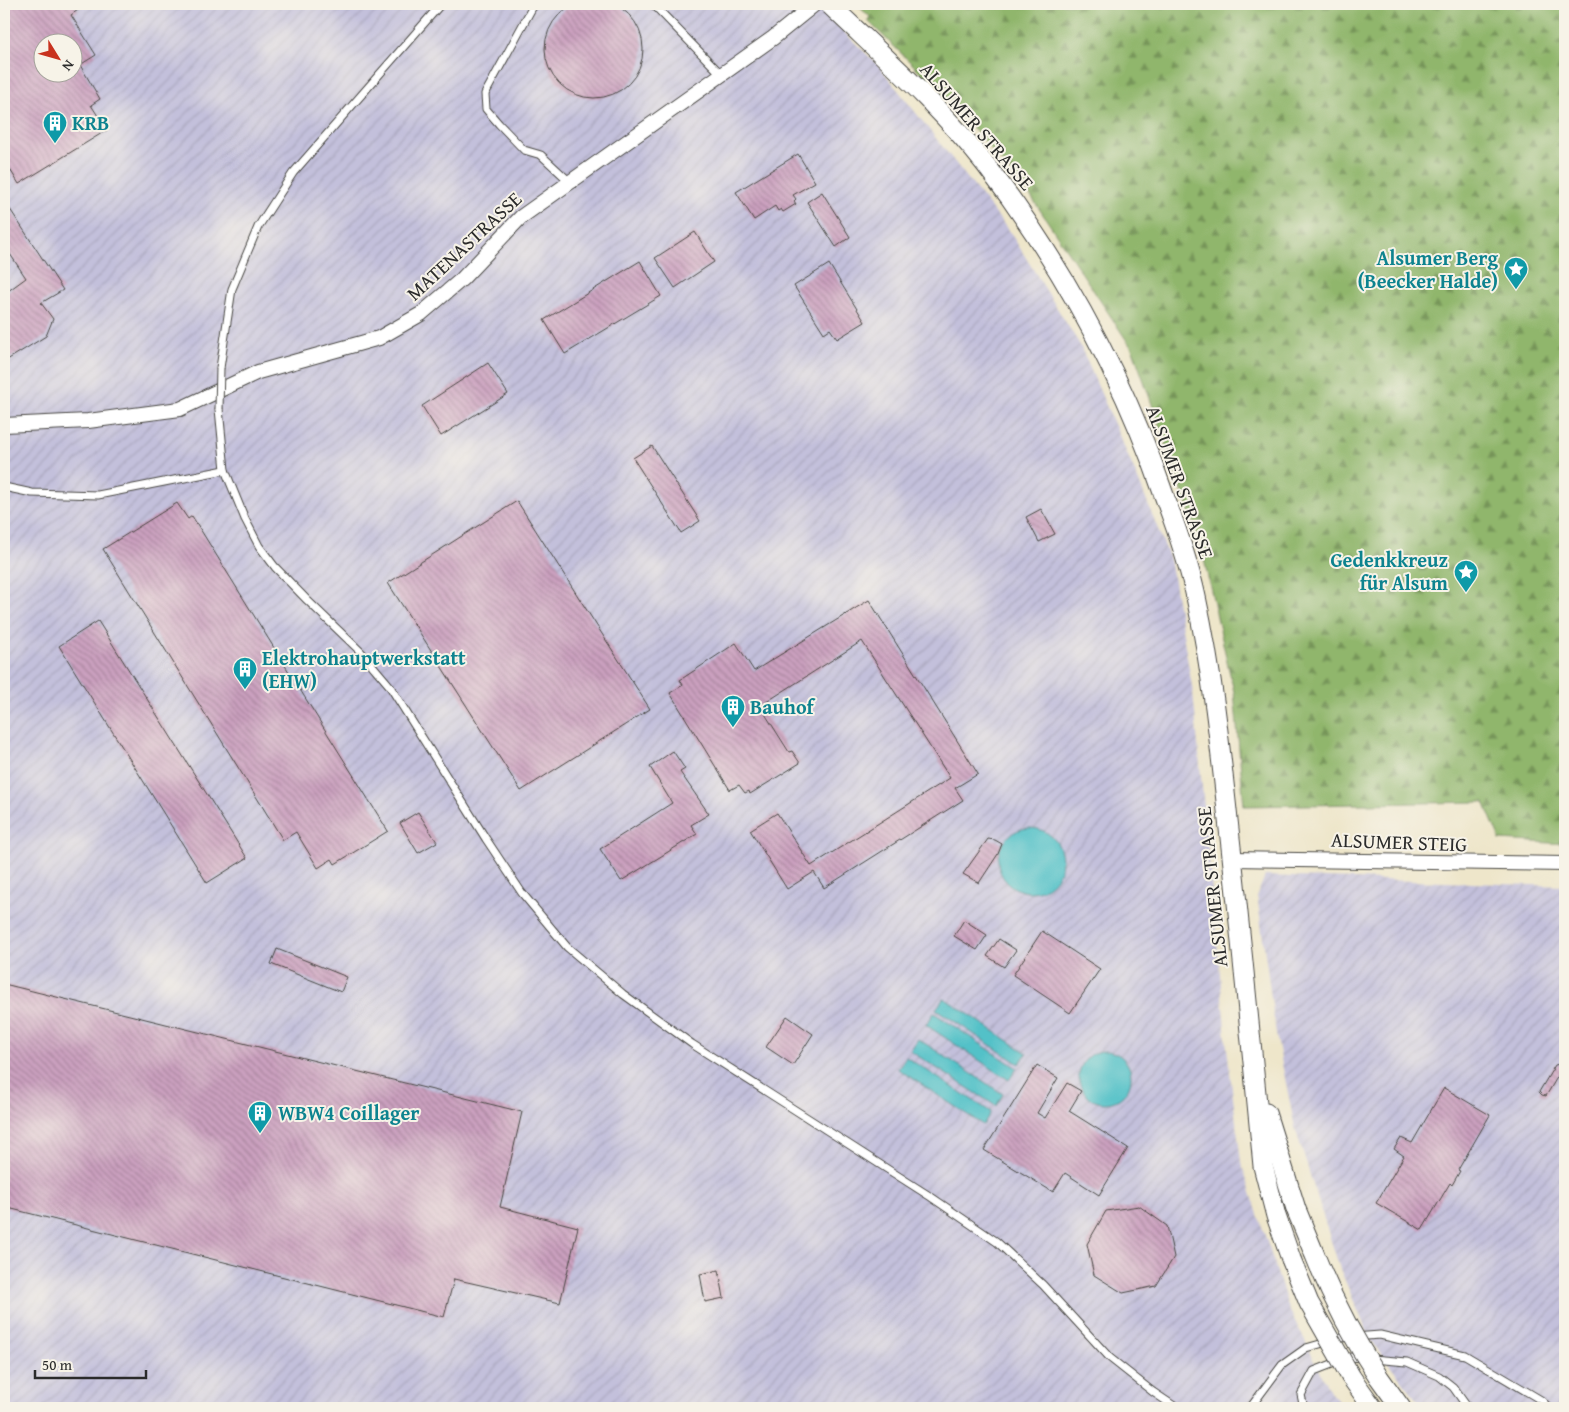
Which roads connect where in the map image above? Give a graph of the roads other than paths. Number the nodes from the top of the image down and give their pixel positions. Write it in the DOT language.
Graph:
graph roads {
  1 [pos="441,4"];
  2 [pos="536,4"];
  3 [pos="653,4"];
  4 [pos="815,4"];
  5 [pos="829,4"];
  6 [pos="722,75"];
  7 [pos="570,182"];
  8 [pos="4,425"];
  9 [pos="225,470"];
  10 [pos="4,487"];
  11 [pos="1232,859"];
  12 [pos="1565,864"];
  13 [pos="1254,1074"];
  14 [pos="1177,1408"];
  15 [pos="1250,1408"];
  16 [pos="1304,1408"];
  17 [pos="1373,1408"];
  18 [pos="1400,1408"];
  19 [pos="1468,1408"];
  20 [pos="1549,1408"];
  1 -- 9 [label="lane, bridge"];
  2 -- 7 [label="lane"];
  3 -- 6 [label="lane"];
  4 -- 6 [label="street, MATENASTRASSE"];
  5 -- 11 [label="street, ALSUMER STRASSE"];
  6 -- 7 [label="street, MATENASTRASSE"];
  7 -- 8 [label="street, MATENASTRASSE"];
  9 -- 10 [label="lane"];
  9 -- 14 [label="lane"];
  11 -- 12 [label="street, ALSUMER STEIG"];
  11 -- 13 [label="street, ALSUMER STRASSE"];
  13 -- 17 [label="street, ALSUMER STRASSE, bridge"];
  13 -- 18 [label="street, ALSUMER STRASSE, bridge"];
  15 -- 20 [label="lane"];
  16 -- 19 [label="lane"];
}
